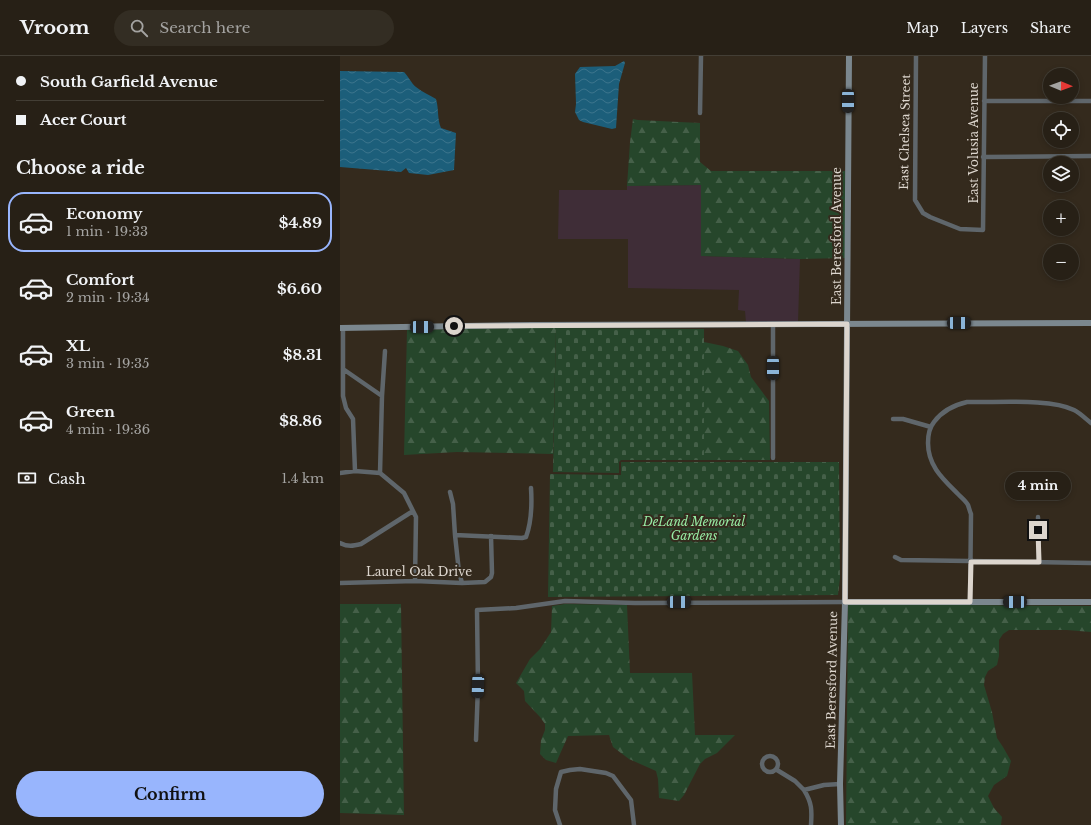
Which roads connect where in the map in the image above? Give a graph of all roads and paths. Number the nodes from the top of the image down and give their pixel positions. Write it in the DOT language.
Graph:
graph roads {
  1 [pos="701,56"];
  2 [pos="849,56"];
  3 [pos="916,56"];
  4 [pos="985,56"];
  5 [pos="984,101"];
  6 [pos="1091,101"];
  7 [pos="700,113"];
  8 [pos="1091,156"];
  9 [pos="983,157"];
  10 [pos="983,230"];
  11 [pos="1091,323"];
  12 [pos="847,324"];
  13 [pos="773,325"];
  14 [pos="342,328"];
  15 [pos="385,351"];
  16 [pos="341,354"];
  17 [pos="343,369"];
  18 [pos="382,396"];
  19 [pos="893,419"];
  20 [pos="1091,423"];
  21 [pos="931,427"];
  22 [pos="773,458"];
  23 [pos="355,471"];
  24 [pos="340,473"];
  25 [pos="380,473"];
  26 [pos="531,488"];
  27 [pos="450,492"];
  28 [pos="413,511"];
  29 [pos="1038,517"];
  30 [pos="455,535"];
  31 [pos="491,536"];
  32 [pos="340,543"];
  33 [pos="895,556"];
  34 [pos="971,562"];
  35 [pos="1039,562"];
  36 [pos="1091,563"];
  37 [pos="415,581"];
  38 [pos="340,583"];
  39 [pos="462,583"];
  40 [pos="845,602"];
  41 [pos="970,602"];
  42 [pos="1091,602"];
  43 [pos="476,740"];
  44 [pos="777,770"];
  45 [pos="840,784"];
  46 [pos="804,790"];
  47 [pos="560,825"];
  48 [pos="634,825"];
  49 [pos="811,825"];
  50 [pos="841,825"];
  1 -- 7 [label="street"];
  2 -- 12 [label="street, East Beresford Avenue"];
  3 -- 10 [label="street, East Chelsea Street"];
  4 -- 5 [label="street, East Volusia Avenue"];
  5 -- 6 [label="street"];
  5 -- 9 [label="street, East Volusia Avenue"];
  8 -- 9 [label="street"];
  9 -- 10 [label="street, East Volusia Avenue"];
  11 -- 12 [label="street"];
  12 -- 13 [label="street"];
  12 -- 40 [label="street, East Beresford Avenue"];
  13 -- 14 [label="street"];
  13 -- 22 [label="street"];
  14 -- 16 [label="street"];
  15 -- 18 [label="street"];
  16 -- 17 [label="street"];
  17 -- 18 [label="street"];
  17 -- 23 [label="street"];
  18 -- 25 [label="street"];
  19 -- 21 [label="street"];
  20 -- 21 [label="street"];
  21 -- 34 [label="street"];
  23 -- 24 [label="street"];
  23 -- 25 [label="street"];
  25 -- 28 [label="street"];
  26 -- 31 [label="street"];
  27 -- 30 [label="street"];
  28 -- 32 [label="street"];
  28 -- 37 [label="street"];
  29 -- 35 [label="street"];
  30 -- 31 [label="street"];
  30 -- 39 [label="street"];
  31 -- 39 [label="street, Laurel Oak Drive"];
  33 -- 34 [label="street"];
  34 -- 35 [label="street"];
  34 -- 41 [label="street"];
  35 -- 36 [label="street"];
  37 -- 38 [label="street, Laurel Oak Drive"];
  37 -- 39 [label="street, Laurel Oak Drive"];
  40 -- 41 [label="street"];
  40 -- 43 [label="street"];
  40 -- 45 [label="street, East Beresford Avenue"];
  41 -- 42 [label="street"];
  44 -- 46 [label="street"];
  45 -- 46 [label="street"];
  45 -- 50 [label="street, East Beresford Avenue"];
  46 -- 49 [label="street"];
  47 -- 48 [label="street"];
}
